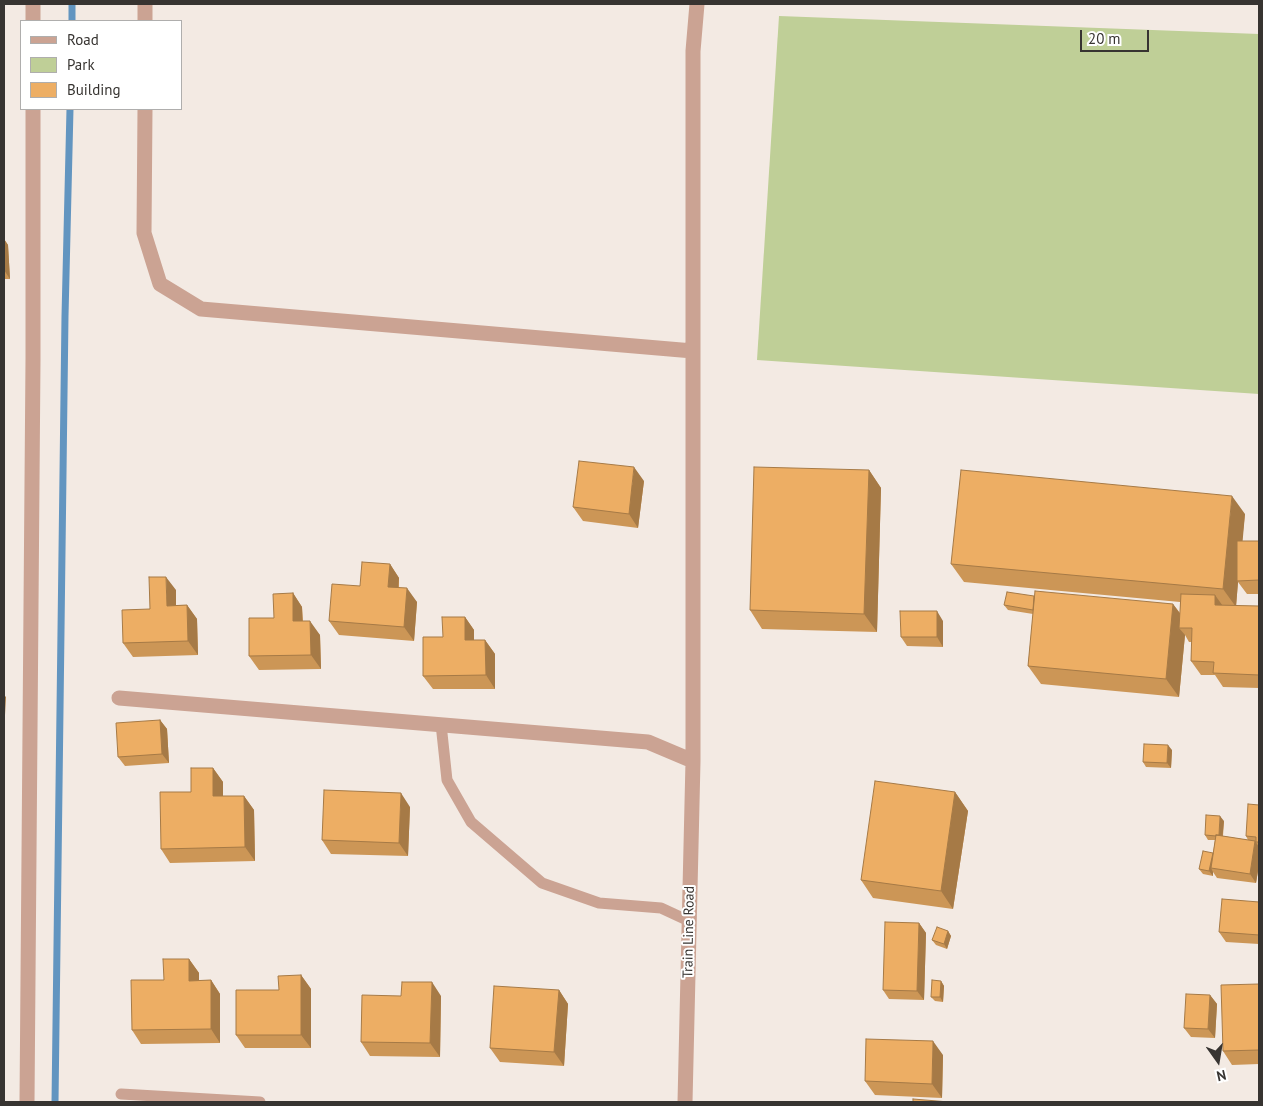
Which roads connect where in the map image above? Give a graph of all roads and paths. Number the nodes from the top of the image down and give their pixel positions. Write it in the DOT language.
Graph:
graph roads {
  1 [pos="33,4"];
  2 [pos="145,4"];
  3 [pos="697,4"];
  4 [pos="33,20"];
  5 [pos="145,20"];
  6 [pos="33,110"];
  7 [pos="145,110"];
  8 [pos="694,351"];
  9 [pos="118,698"];
  10 [pos="442,724"];
  11 [pos="693,761"];
  12 [pos="689,921"];
  13 [pos="121,1094"];
  14 [pos="27,1102"];
  15 [pos="260,1102"];
  16 [pos="685,1102"];
  1 -- 4 [label="street"];
  2 -- 5 [label="street"];
  3 -- 8 [label="street, Train Line Road"];
  6 -- 14 [label="street"];
  7 -- 8 [label="street"];
  8 -- 11 [label="street, Train Line Road"];
  9 -- 10 [label="street"];
  10 -- 11 [label="street"];
  10 -- 12 [label="lane"];
  11 -- 12 [label="street, Train Line Road"];
  12 -- 16 [label="street, Train Line Road"];
  13 -- 15 [label="lane"];
}
